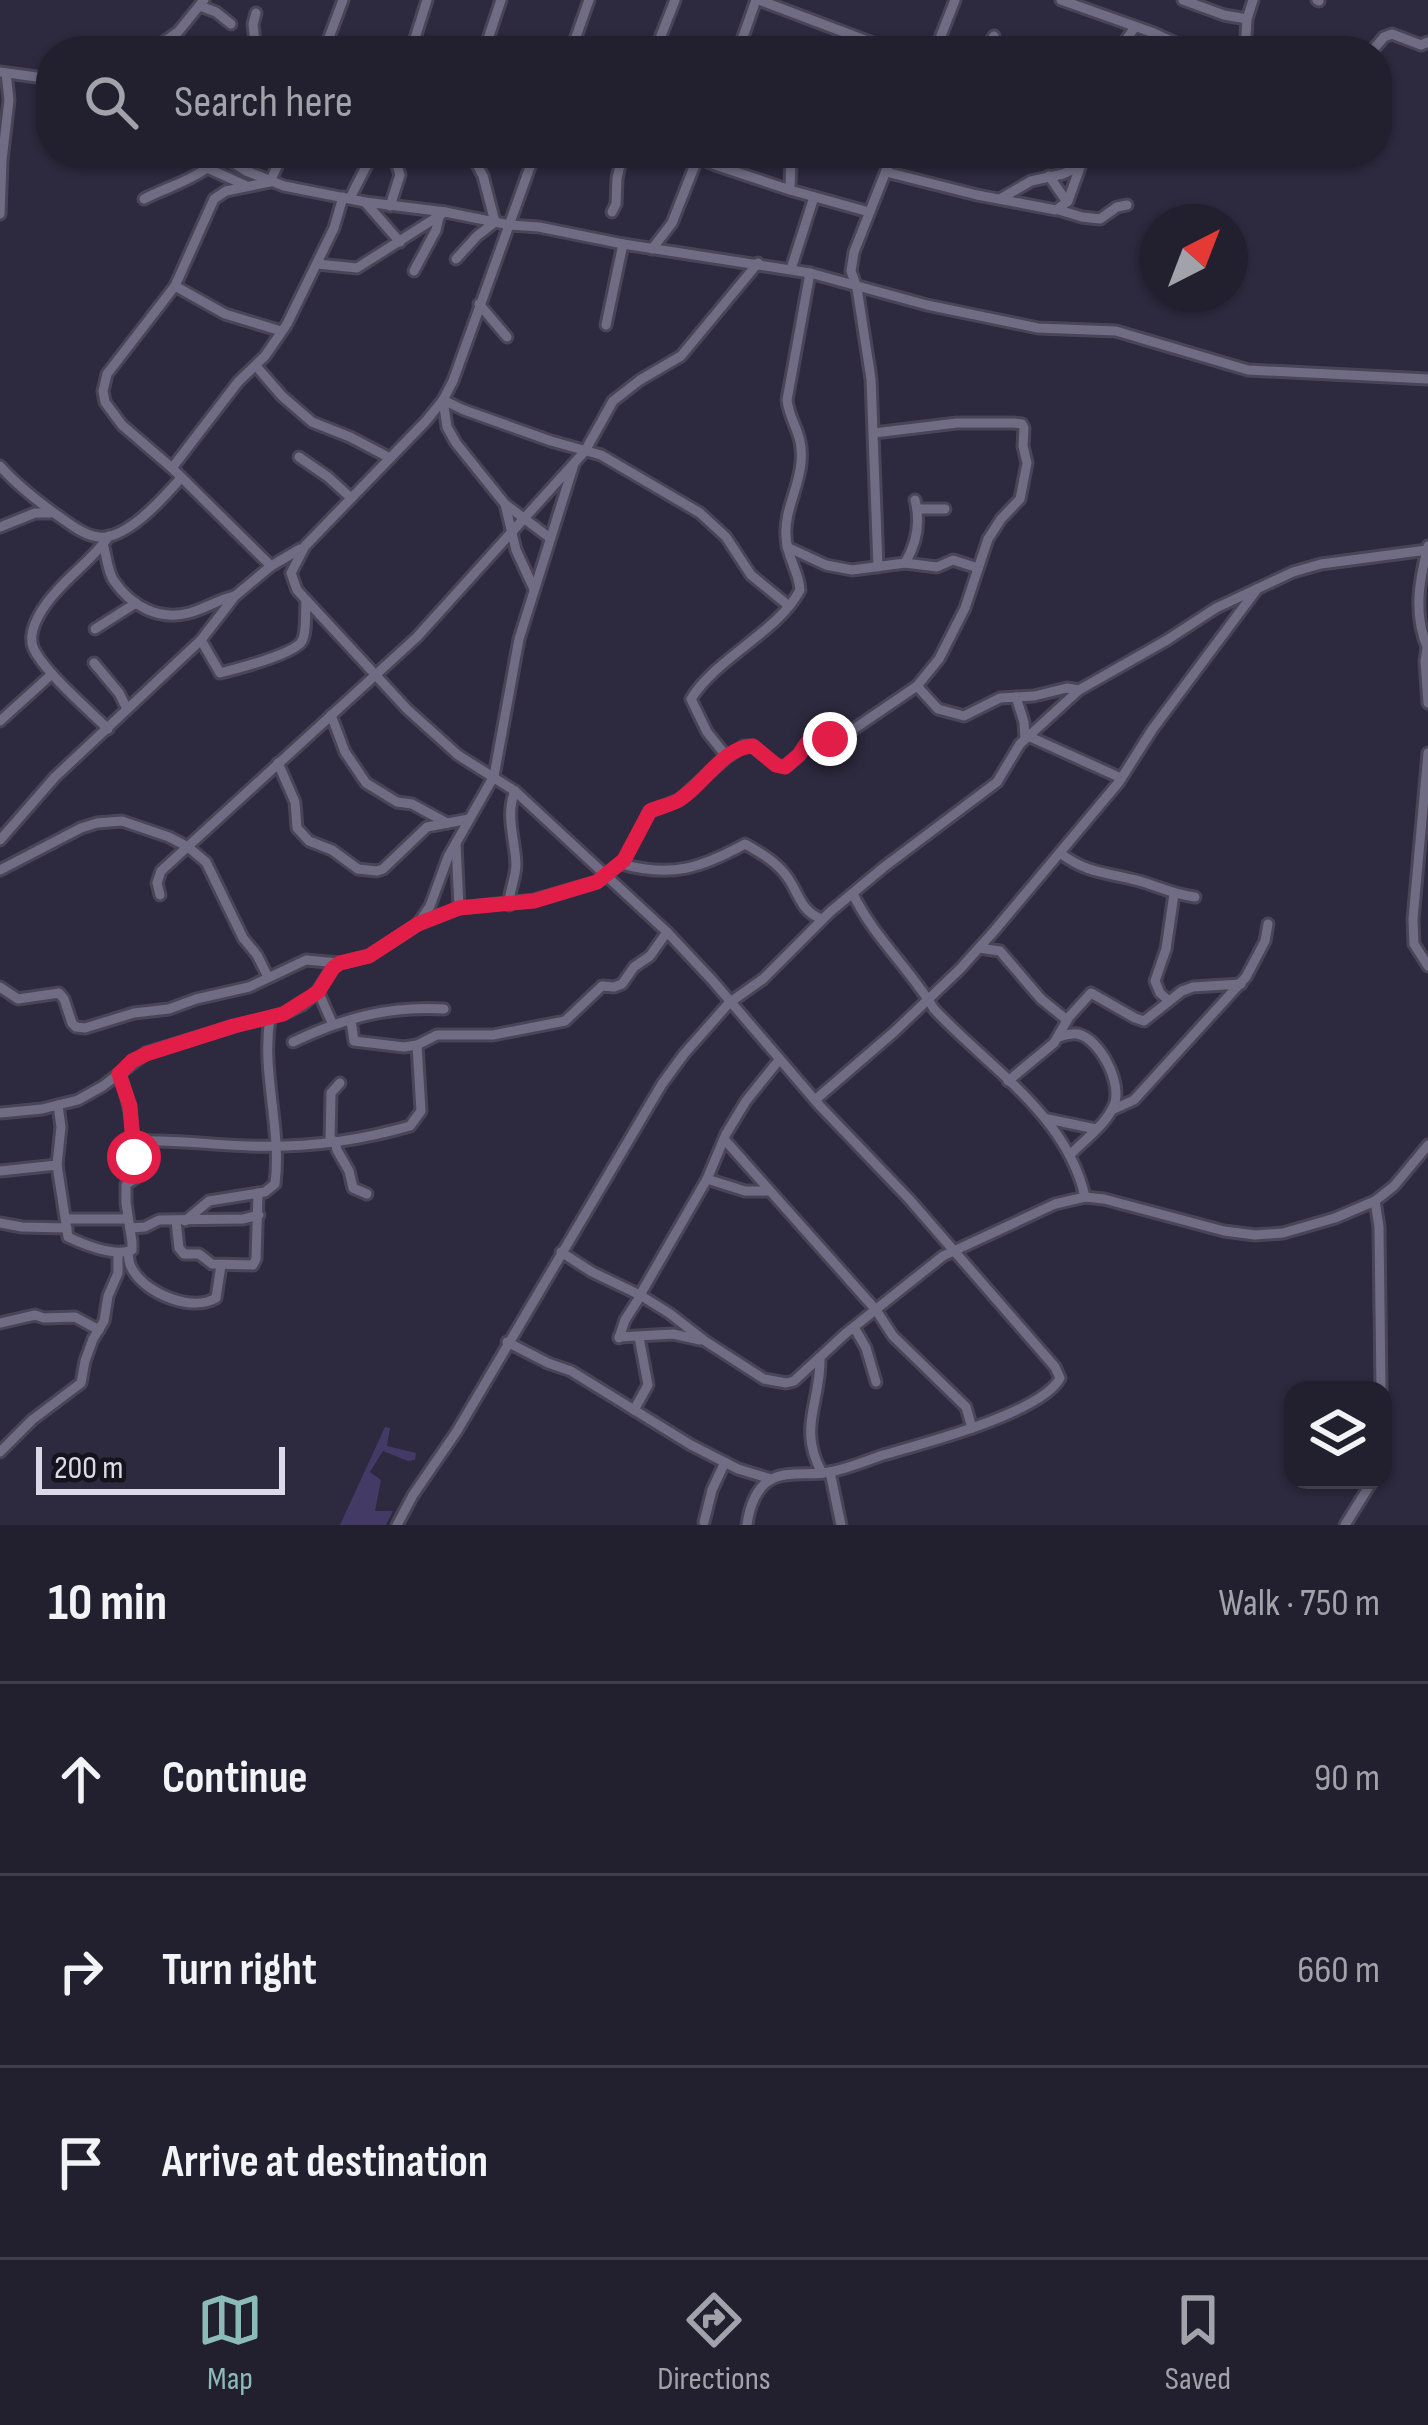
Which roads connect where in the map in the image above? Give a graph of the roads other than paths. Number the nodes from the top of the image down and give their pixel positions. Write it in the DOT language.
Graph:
graph roads {
  1 [pos="343,0"];
  2 [pos="427,0"];
  3 [pos="501,0"];
  4 [pos="589,0"];
  5 [pos="675,0"];
  6 [pos="758,0"];
  7 [pos="955,0"];
  8 [pos="1061,0"];
  9 [pos="1183,0"];
  10 [pos="1253,0"];
  11 [pos="202,3"];
  12 [pos="792,6"];
  13 [pos="256,14"];
  14 [pos="1246,19"];
  15 [pos="231,24"];
  16 [pos="1135,27"];
  17 [pos="172,36"];
  18 [pos="254,36"];
  19 [pos="330,36"];
  20 [pos="416,36"];
  21 [pos="489,36"];
  22 [pos="576,36"];
  23 [pos="661,36"];
  24 [pos="744,36"];
  25 [pos="860,36"];
  26 [pos="941,36"];
  27 [pos="1129,36"];
  28 [pos="1154,36"];
  29 [pos="1245,36"];
  30 [pos="1387,36"];
  31 [pos="1428,42"];
  32 [pos="3,72"];
  33 [pos="36,77"];
  34 [pos="242,168"];
  35 [pos="276,168"];
  36 [pos="364,168"];
  37 [pos="398,168"];
  38 [pos="479,168"];
  39 [pos="530,168"];
  40 [pos="619,168"];
  41 [pos="697,168"];
  42 [pos="724,168"];
  43 [pos="790,168"];
  44 [pos="887,168"];
  45 [pos="1077,168"];
  46 [pos="1079,168"];
  47 [pos="886,172"];
  48 [pos="1049,176"];
  49 [pos="270,182"];
  50 [pos="248,186"];
  51 [pos="790,190"];
  52 [pos="814,197"];
  53 [pos="346,198"];
  54 [pos="1000,199"];
  55 [pos="144,200"];
  56 [pos="365,202"];
  57 [pos="1127,205"];
  58 [pos="390,206"];
  59 [pos="1063,206"];
  60 [pos="413,208"];
  61 [pos="612,212"];
  62 [pos="869,212"];
  63 [pos="0,214"];
  64 [pos="442,214"];
  65 [pos="495,222"];
  66 [pos="510,225"];
  67 [pos="404,239"];
  68 [pos="623,244"];
  69 [pos="652,249"];
  70 [pos="456,259"];
  71 [pos="758,263"];
  72 [pos="317,264"];
  73 [pos="791,269"];
  74 [pos="414,271"];
  75 [pos="810,273"];
  76 [pos="175,286"];
  77 [pos="856,288"];
  78 [pos="479,304"];
  79 [pos="606,325"];
  80 [pos="281,331"];
  81 [pos="507,337"];
  82 [pos="256,366"];
  83 [pos="1428,379"];
  84 [pos="443,400"];
  85 [pos="874,433"];
  86 [pos="586,451"];
  87 [pos="299,457"];
  88 [pos="390,458"];
  89 [pos="574,464"];
  90 [pos="0,466"];
  91 [pos="172,468"];
  92 [pos="181,478"];
  93 [pos="351,498"];
  94 [pos="505,504"];
  95 [pos="946,509"];
  96 [pos="56,514"];
  97 [pos="524,519"];
  98 [pos="0,527"];
  99 [pos="512,534"];
  100 [pos="550,538"];
  101 [pos="106,540"];
  102 [pos="305,546"];
  103 [pos="787,547"];
  104 [pos="1428,548"];
  105 [pos="904,563"];
  106 [pos="271,566"];
  107 [pos="878,567"];
  108 [pos="978,568"];
  109 [pos="1258,587"];
  110 [pos="534,589"];
  111 [pos="235,596"];
  112 [pos="306,602"];
  113 [pos="136,603"];
  114 [pos="789,606"];
  115 [pos="95,629"];
  116 [pos="201,640"];
  117 [pos="1428,648"];
  118 [pos="94,663"];
  119 [pos="52,674"];
  120 [pos="374,675"];
  121 [pos="917,686"];
  122 [pos="1079,690"];
  123 [pos="1016,697"];
  124 [pos="1428,703"];
  125 [pos="127,710"];
  126 [pos="331,716"];
  127 [pos="0,721"];
  128 [pos="108,729"];
  129 [pos="1027,737"];
  130 [pos="1428,753"];
  131 [pos="727,757"];
  132 [pos="278,763"];
  133 [pos="494,776"];
  134 [pos="1121,778"];
  135 [pos="515,791"];
  136 [pos="469,819"];
  137 [pos="448,823"];
  138 [pos="0,840"];
  139 [pos="456,843"];
  140 [pos="188,847"];
  141 [pos="1423,852"];
  142 [pos="1060,854"];
  143 [pos="621,863"];
  144 [pos="0,870"];
  145 [pos="608,876"];
  146 [pos="1428,880"];
  147 [pos="1416,885"];
  148 [pos="853,894"];
  149 [pos="1174,894"];
  150 [pos="160,896"];
  151 [pos="1196,897"];
  152 [pos="509,905"];
  153 [pos="459,908"];
  154 [pos="822,920"];
  155 [pos="418,924"];
  156 [pos="1268,924"];
  157 [pos="667,932"];
  158 [pos="979,949"];
  159 [pos="340,963"];
  160 [pos="1428,966"];
  161 [pos="268,977"];
  162 [pos="1240,984"];
  163 [pos="0,987"];
  164 [pos="318,992"];
  165 [pos="927,999"];
  166 [pos="1169,1001"];
  167 [pos="729,1003"];
  168 [pos="444,1009"];
  169 [pos="270,1018"];
  170 [pos="1067,1020"];
  171 [pos="351,1021"];
  172 [pos="333,1025"];
  173 [pos="1059,1037"];
  174 [pos="293,1042"];
  175 [pos="417,1045"];
  176 [pos="779,1060"];
  177 [pos="119,1074"];
  178 [pos="1008,1081"];
  179 [pos="340,1083"];
  180 [pos="814,1100"];
  181 [pos="58,1105"];
  182 [pos="1112,1110"];
  183 [pos="0,1113"];
  184 [pos="1045,1118"];
  185 [pos="1096,1130"];
  186 [pos="724,1139"];
  187 [pos="135,1141"];
  188 [pos="333,1142"];
  189 [pos="275,1145"];
  190 [pos="1428,1145"];
  191 [pos="1070,1155"];
  192 [pos="57,1165"];
  193 [pos="0,1171"];
  194 [pos="707,1179"];
  195 [pos="770,1191"];
  196 [pos="258,1193"];
  197 [pos="367,1194"];
  198 [pos="1085,1197"];
  199 [pos="1375,1201"];
  200 [pos="259,1215"];
  201 [pos="180,1221"];
  202 [pos="0,1223"];
  203 [pos="66,1224"];
  204 [pos="129,1224"];
  205 [pos="953,1251"];
  206 [pos="561,1252"];
  207 [pos="123,1253"];
  208 [pos="221,1265"];
  209 [pos="640,1295"];
  210 [pos="876,1310"];
  211 [pos="0,1322"];
  212 [pos="854,1327"];
  213 [pos="99,1330"];
  214 [pos="639,1337"];
  215 [pos="706,1341"];
  216 [pos="507,1342"];
  217 [pos="820,1358"];
  218 [pos="1381,1381"];
  219 [pos="876,1382"];
  220 [pos="634,1410"];
  221 [pos="972,1428"];
  222 [pos="0,1452"];
  223 [pos="725,1462"];
  224 [pos="826,1473"];
  225 [pos="771,1479"];
  226 [pos="1367,1489"];
  227 [pos="704,1522"];
  228 [pos="397,1525"];
  229 [pos="747,1525"];
  230 [pos="841,1525"];
  231 [pos="1345,1525"];
  1 -- 19 [label="street"];
  2 -- 20 [label="street"];
  3 -- 21 [label="street"];
  4 -- 22 [label="street"];
  5 -- 23 [label="street"];
  6 -- 12 [label="street"];
  6 -- 24 [label="street"];
  7 -- 26 [label="street"];
  8 -- 16 [label="street"];
  9 -- 14 [label="street"];
  10 -- 14 [label="street"];
  11 -- 15 [label="street"];
  11 -- 17 [label="street"];
  12 -- 25 [label="street"];
  13 -- 18 [label="street"];
  14 -- 29 [label="street"];
  16 -- 27 [label="street"];
  16 -- 28 [label="street"];
  30 -- 31 [label="street"];
  32 -- 33 [label="street"];
  32 -- 63 [label="street"];
  34 -- 49 [label="street"];
  35 -- 49 [label="street"];
  36 -- 53 [label="street"];
  37 -- 58 [label="street"];
  38 -- 65 [label="street"];
  39 -- 66 [label="street"];
  40 -- 61 [label="street"];
  41 -- 69 [label="street"];
  42 -- 51 [label="street"];
  43 -- 51 [label="street"];
  44 -- 47 [label="street"];
  45 -- 48 [label="street"];
  46 -- 59 [label="street"];
  47 -- 54 [label="street"];
  47 -- 62 [label="street"];
  48 -- 54 [label="street"];
  48 -- 59 [label="street"];
  49 -- 50 [label="street"];
  49 -- 53 [label="street"];
  50 -- 55 [label="street"];
  50 -- 76 [label="street"];
  51 -- 52 [label="street"];
  52 -- 62 [label="street"];
  52 -- 73 [label="street"];
  53 -- 56 [label="street"];
  53 -- 72 [label="street"];
  54 -- 59 [label="street"];
  56 -- 58 [label="street"];
  56 -- 67 [label="street"];
  57 -- 59 [label="street"];
  58 -- 60 [label="street"];
  60 -- 64 [label="street"];
  60 -- 67 [label="street"];
  62 -- 77 [label="street"];
  64 -- 65 [label="street"];
  64 -- 67 [label="street"];
  64 -- 74 [label="street"];
  65 -- 66 [label="street"];
  65 -- 70 [label="street"];
  66 -- 68 [label="street"];
  66 -- 78 [label="street"];
  67 -- 72 [label="street"];
  68 -- 69 [label="street"];
  68 -- 79 [label="street"];
  69 -- 71 [label="street"];
  71 -- 73 [label="street"];
  71 -- 86 [label="street"];
  72 -- 80 [label="street"];
  73 -- 75 [label="street"];
  75 -- 77 [label="street"];
  75 -- 103 [label="street"];
  76 -- 80 [label="street"];
  76 -- 91 [label="street"];
  77 -- 83 [label="street"];
  77 -- 85 [label="street"];
  78 -- 81 [label="street"];
  78 -- 84 [label="street"];
  80 -- 82 [label="street"];
  82 -- 88 [label="street"];
  82 -- 91 [label="street"];
  84 -- 86 [label="street"];
  84 -- 88 [label="street"];
  84 -- 94 [label="street"];
  85 -- 107 [label="street"];
  85 -- 108 [label="street"];
  86 -- 89 [label="street"];
  86 -- 114 [label="street"];
  87 -- 93 [label="street"];
  88 -- 93 [label="street"];
  89 -- 97 [label="street"];
  89 -- 100 [label="street"];
  90 -- 96 [label="street"];
  91 -- 92 [label="street"];
  92 -- 101 [label="street"];
  92 -- 106 [label="street"];
  93 -- 102 [label="street"];
  94 -- 97 [label="street"];
  94 -- 99 [label="street"];
  95 -- 105 [label="street"];
  96 -- 98 [label="street"];
  96 -- 101 [label="street"];
  97 -- 99 [label="street"];
  97 -- 100 [label="street"];
  99 -- 110 [label="street"];
  99 -- 120 [label="street"];
  100 -- 110 [label="street"];
  101 -- 113 [label="street"];
  101 -- 119 [label="street"];
  102 -- 106 [label="street"];
  102 -- 112 [label="street"];
  103 -- 107 [label="street"];
  103 -- 114 [label="street"];
  104 -- 109 [label="street"];
  104 -- 117 [label="street"];
  105 -- 107 [label="street"];
  105 -- 108 [label="street"];
  106 -- 111 [label="street"];
  108 -- 121 [label="street"];
  109 -- 122 [label="street"];
  109 -- 134 [label="street"];
  110 -- 133 [label="street"];
  111 -- 113 [label="street"];
  111 -- 116 [label="street"];
  112 -- 116 [label="street"];
  112 -- 120 [label="street"];
  113 -- 115 [label="street"];
  114 -- 131 [label="street"];
  116 -- 125 [label="street"];
  117 -- 124 [label="street"];
  118 -- 125 [label="street"];
  119 -- 127 [label="street"];
  119 -- 128 [label="street"];
  120 -- 126 [label="street"];
  120 -- 133 [label="street"];
  121 -- 123 [label="street"];
  121 -- 131 [label="street"];
  122 -- 123 [label="street"];
  122 -- 129 [label="street"];
  123 -- 129 [label="street"];
  125 -- 128 [label="street"];
  126 -- 132 [label="street"];
  126 -- 137 [label="street"];
  128 -- 138 [label="street"];
  129 -- 134 [label="street"];
  129 -- 148 [label="street"];
  130 -- 141 [label="street"];
  131 -- 143 [label="street"];
  132 -- 137 [label="street"];
  132 -- 140 [label="street"];
  133 -- 135 [label="street"];
  133 -- 136 [label="street"];
  134 -- 142 [label="street"];
  135 -- 145 [label="street"];
  135 -- 152 [label="street"];
  136 -- 137 [label="street"];
  136 -- 139 [label="street"];
  139 -- 153 [label="street"];
  139 -- 155 [label="street"];
  140 -- 144 [label="street"];
  140 -- 150 [label="street"];
  140 -- 161 [label="street"];
  141 -- 147 [label="street"];
  142 -- 149 [label="street"];
  142 -- 158 [label="street"];
  143 -- 145 [label="street"];
  143 -- 154 [label="street"];
  145 -- 152 [label="street"];
  145 -- 157 [label="street"];
  146 -- 147 [label="street"];
  147 -- 160 [label="street"];
  148 -- 154 [label="street"];
  148 -- 165 [label="street"];
  149 -- 151 [label="street"];
  149 -- 166 [label="street"];
  152 -- 153 [label="street"];
  153 -- 155 [label="street"];
  154 -- 167 [label="street"];
  155 -- 159 [label="street"];
  156 -- 162 [label="street"];
  157 -- 167 [label="street"];
  157 -- 175 [label="street"];
  158 -- 165 [label="street"];
  158 -- 170 [label="street"];
  159 -- 161 [label="street"];
  159 -- 164 [label="street"];
  161 -- 163 [label="street"];
  162 -- 166 [label="street"];
  162 -- 182 [label="street"];
  164 -- 169 [label="street"];
  164 -- 172 [label="street"];
  165 -- 178 [label="street"];
  165 -- 180 [label="street"];
  166 -- 170 [label="street"];
  167 -- 176 [label="street"];
  167 -- 206 [label="street"];
  168 -- 171 [label="street"];
  169 -- 177 [label="street"];
  169 -- 189 [label="street"];
  170 -- 173 [label="street"];
  171 -- 172 [label="street"];
  171 -- 175 [label="street"];
  172 -- 174 [label="street"];
  173 -- 178 [label="street"];
  173 -- 182 [label="street"];
  175 -- 188 [label="street"];
  176 -- 180 [label="street"];
  176 -- 186 [label="street"];
  177 -- 181 [label="street"];
  177 -- 187 [label="street"];
  178 -- 184 [label="street"];
  179 -- 188 [label="street"];
  180 -- 205 [label="street"];
  181 -- 183 [label="street"];
  181 -- 192 [label="street"];
  182 -- 185 [label="street"];
  184 -- 185 [label="street"];
  184 -- 191 [label="street"];
  185 -- 191 [label="street"];
  186 -- 194 [label="street"];
  186 -- 195 [label="street"];
  187 -- 189 [label="street"];
  187 -- 204 [label="street"];
  188 -- 189 [label="street"];
  188 -- 197 [label="street"];
  189 -- 196 [label="street"];
  190 -- 199 [label="street"];
  191 -- 198 [label="street"];
  192 -- 193 [label="street"];
  192 -- 203 [label="street"];
  194 -- 195 [label="street"];
  194 -- 209 [label="street"];
  195 -- 210 [label="street"];
  196 -- 200 [label="street"];
  196 -- 201 [label="street"];
  198 -- 199 [label="street"];
  198 -- 205 [label="street"];
  199 -- 218 [label="street"];
  200 -- 201 [label="street"];
  200 -- 208 [label="street"];
  201 -- 204 [label="street"];
  201 -- 208 [label="street"];
  202 -- 203 [label="street"];
  203 -- 204 [label="street"];
  203 -- 207 [label="street"];
  204 -- 207 [label="street"];
  205 -- 210 [label="street"];
  205 -- 221 [label="street"];
  206 -- 209 [label="street"];
  206 -- 216 [label="street"];
  207 -- 208 [label="street"];
  207 -- 213 [label="street"];
  209 -- 214 [label="street"];
  209 -- 215 [label="street"];
  210 -- 212 [label="street"];
  210 -- 221 [label="street"];
  211 -- 213 [label="street"];
  212 -- 217 [label="street"];
  212 -- 219 [label="street"];
  213 -- 222 [label="street"];
  214 -- 215 [label="street"];
  214 -- 220 [label="street"];
  215 -- 217 [label="street"];
  216 -- 220 [label="street"];
  216 -- 228 [label="street"];
  217 -- 224 [label="street"];
  220 -- 223 [label="street"];
  221 -- 224 [label="street"];
  223 -- 225 [label="street"];
  223 -- 227 [label="street"];
  224 -- 225 [label="street"];
  224 -- 230 [label="street"];
  225 -- 229 [label="street"];
  226 -- 231 [label="street"];
}
